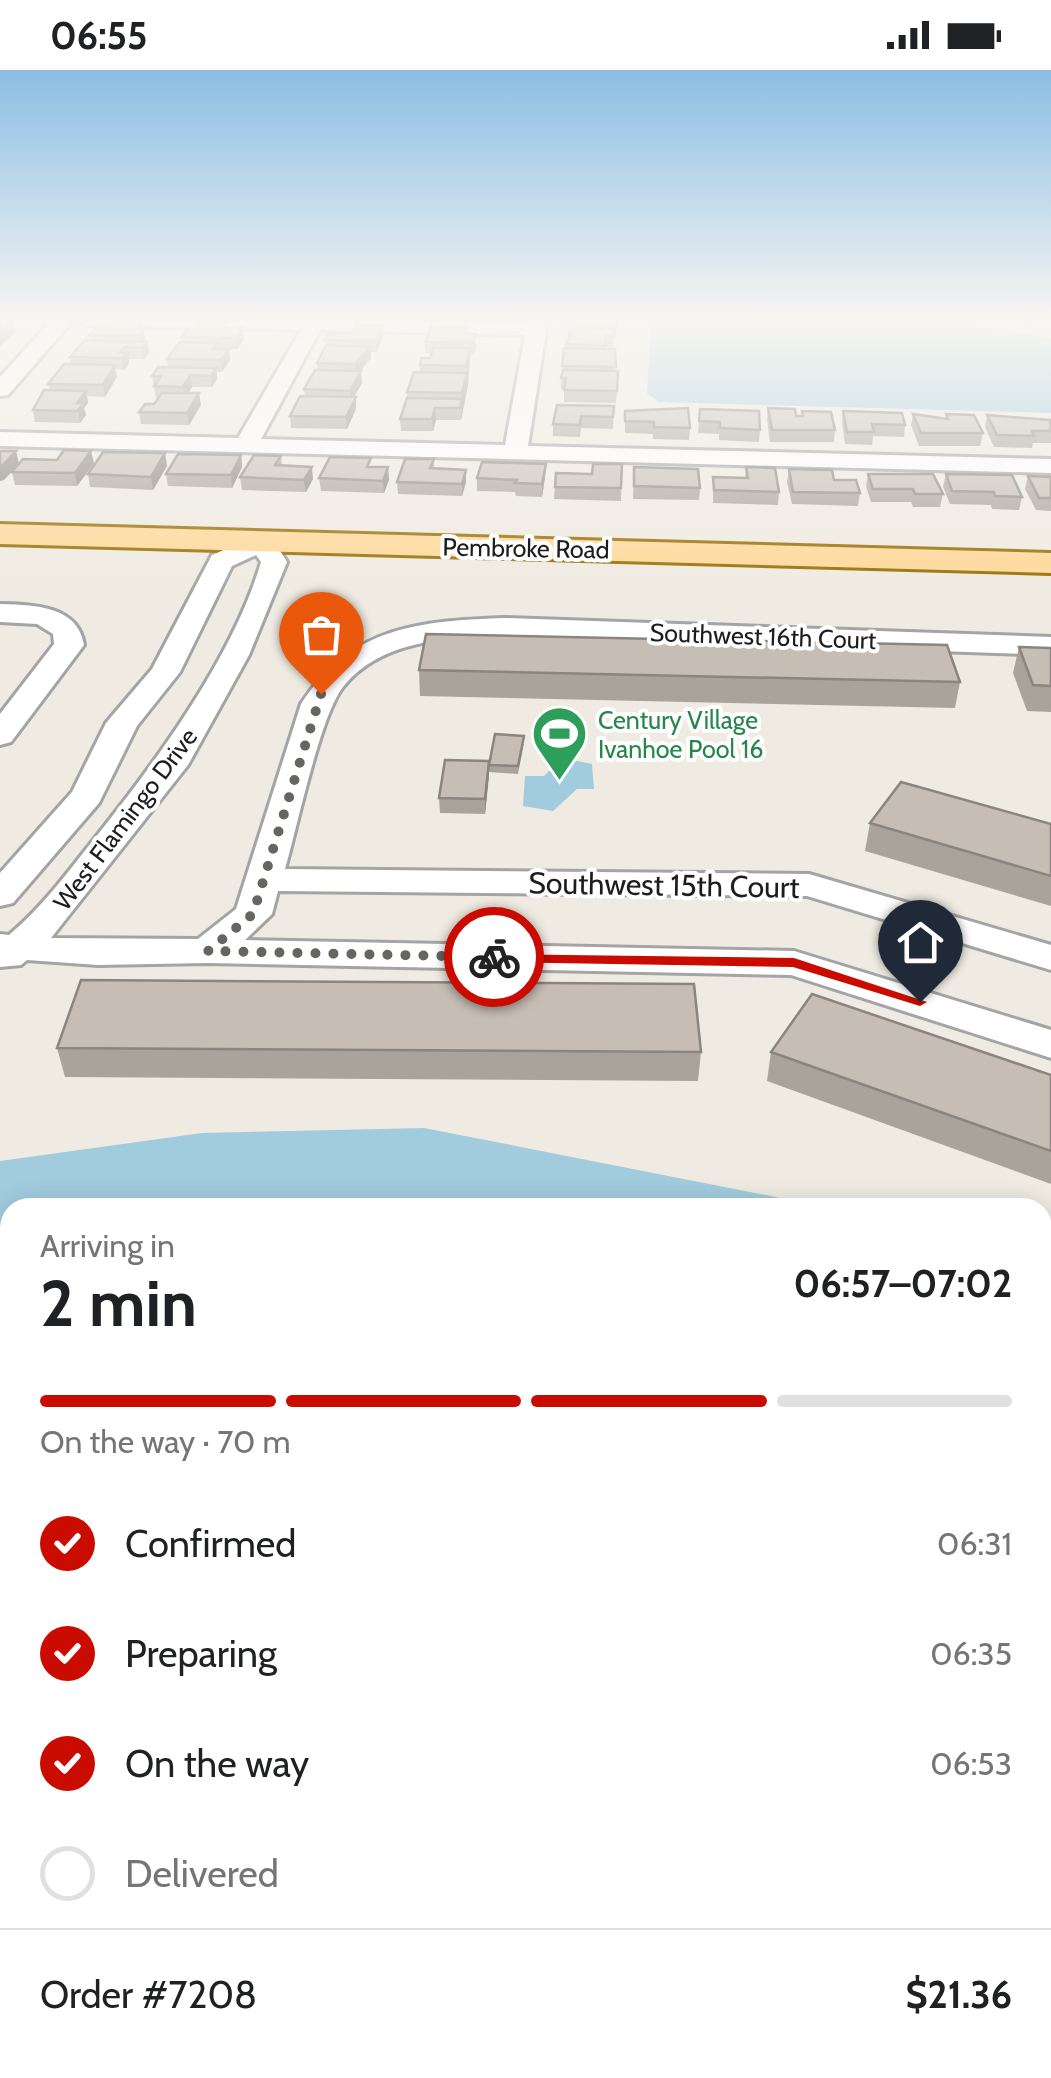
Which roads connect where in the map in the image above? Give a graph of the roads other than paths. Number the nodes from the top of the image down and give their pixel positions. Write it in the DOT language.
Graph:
graph roads {
  1 [pos="264,413"];
  2 [pos="521,413"];
  3 [pos="0,439"];
  4 [pos="246,445"];
  5 [pos="515,452"];
  6 [pos="1051,466"];
  7 [pos="0,534"];
  8 [pos="268,552"];
  9 [pos="0,555"];
  10 [pos="222,561"];
  11 [pos="1051,563"];
  12 [pos="1051,584"];
  13 [pos="0,612"];
  14 [pos="1051,646"];
  15 [pos="166,672"];
  16 [pos="222,674"];
  17 [pos="0,735"];
  18 [pos="135,736"];
  19 [pos="187,739"];
  20 [pos="86,796"];
  21 [pos="266,880"];
  22 [pos="0,895"];
  23 [pos="208,951"];
  24 [pos="6,952"];
  25 [pos="1051,958"];
  26 [pos="1051,1044"];
  1 -- 4 [label="street"];
  2 -- 5 [label="street"];
  3 -- 4 [label="street"];
  4 -- 5 [label="street"];
  5 -- 6 [label="street"];
  7 -- 8 [label="main road, Pembroke Road"];
  8 -- 10 [label="main road, Pembroke Road"];
  8 -- 11 [label="main road, Pembroke Road"];
  8 -- 12 [label="main road, Pembroke Road"];
  8 -- 16 [label="street, West Flamingo Drive"];
  9 -- 10 [label="main road, Pembroke Road"];
  10 -- 15 [label="street, West Flamingo Drive"];
  13 -- 17 [label="street"];
  14 -- 21 [label="street, Southwest 16th Court"];
  15 -- 16 [label="street"];
  15 -- 18 [label="street, West Flamingo Drive"];
  15 -- 20 [label="street, West Flamingo Drive"];
  16 -- 19 [label="street, West Flamingo Drive"];
  18 -- 19 [label="street"];
  18 -- 20 [label="street, West Flamingo Drive"];
  19 -- 24 [label="street, West Flamingo Drive"];
  20 -- 22 [label="street, West Flamingo Drive"];
  21 -- 23 [label="street, Southwest 16th Court"];
  21 -- 25 [label="street, Southwest 15th Court"];
  23 -- 24 [label="street"];
  23 -- 26 [label="street"];
}
